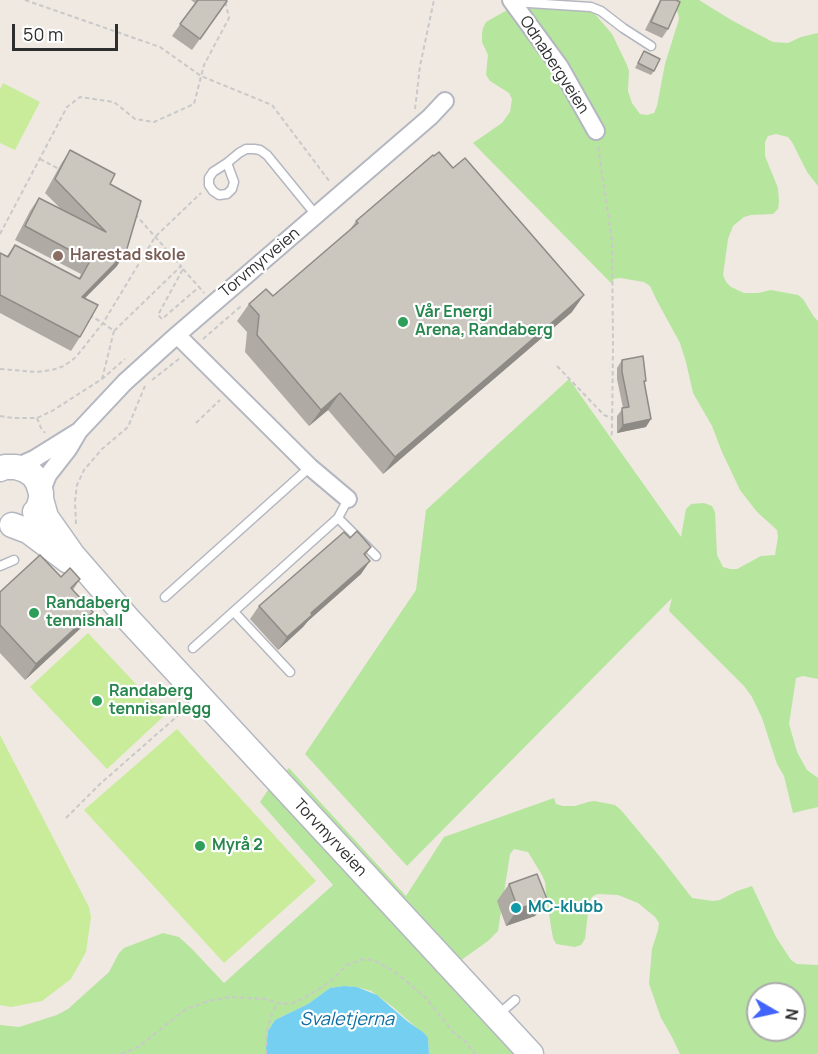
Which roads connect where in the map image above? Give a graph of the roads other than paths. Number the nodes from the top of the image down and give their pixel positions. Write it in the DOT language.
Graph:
graph roads {
  1 [pos="512,1"];
  2 [pos="651,46"];
  3 [pos="445,101"];
  4 [pos="596,131"];
  5 [pos="227,164"];
  6 [pos="316,215"];
  7 [pos="177,335"];
  8 [pos="79,431"];
  9 [pos="7,466"];
  10 [pos="310,467"];
  11 [pos="41,496"];
  12 [pos="348,499"];
  13 [pos="338,518"];
  14 [pos="6,524"];
  15 [pos="376,556"];
  16 [pos="14,560"];
  17 [pos="0,566"];
  18 [pos="165,597"];
  19 [pos="234,612"];
  20 [pos="130,621"];
  21 [pos="194,648"];
  22 [pos="290,672"];
  23 [pos="515,1000"];
  24 [pos="496,1017"];
  25 [pos="531,1054"];
  1 -- 2 [label="lane"];
  1 -- 4 [label="street, Odnabergveien"];
  3 -- 6 [label="street, Torvmyrveien"];
  5 -- 5 [label="lane"];
  5 -- 6 [label="lane"];
  6 -- 7 [label="street, Torvmyrveien"];
  7 -- 8 [label="street, Torvmyrveien"];
  7 -- 10 [label="street"];
  8 -- 9 [label="street"];
  8 -- 11 [label="street"];
  9 -- 11 [label="main road, Torvmyrveien"];
  10 -- 12 [label="street"];
  10 -- 18 [label="lane"];
  11 -- 14 [label="main road"];
  11 -- 20 [label="main road, Torvmyrveien"];
  12 -- 13 [label="lane"];
  13 -- 15 [label="lane"];
  13 -- 19 [label="lane"];
  14 -- 20 [label="main road, Torvmyrveien"];
  16 -- 17 [label="lane"];
  19 -- 21 [label="lane"];
  19 -- 22 [label="lane"];
  20 -- 24 [label="main road, Torvmyrveien"];
  23 -- 24 [label="lane"];
  24 -- 25 [label="main road, Torvmyrveien"];
}
